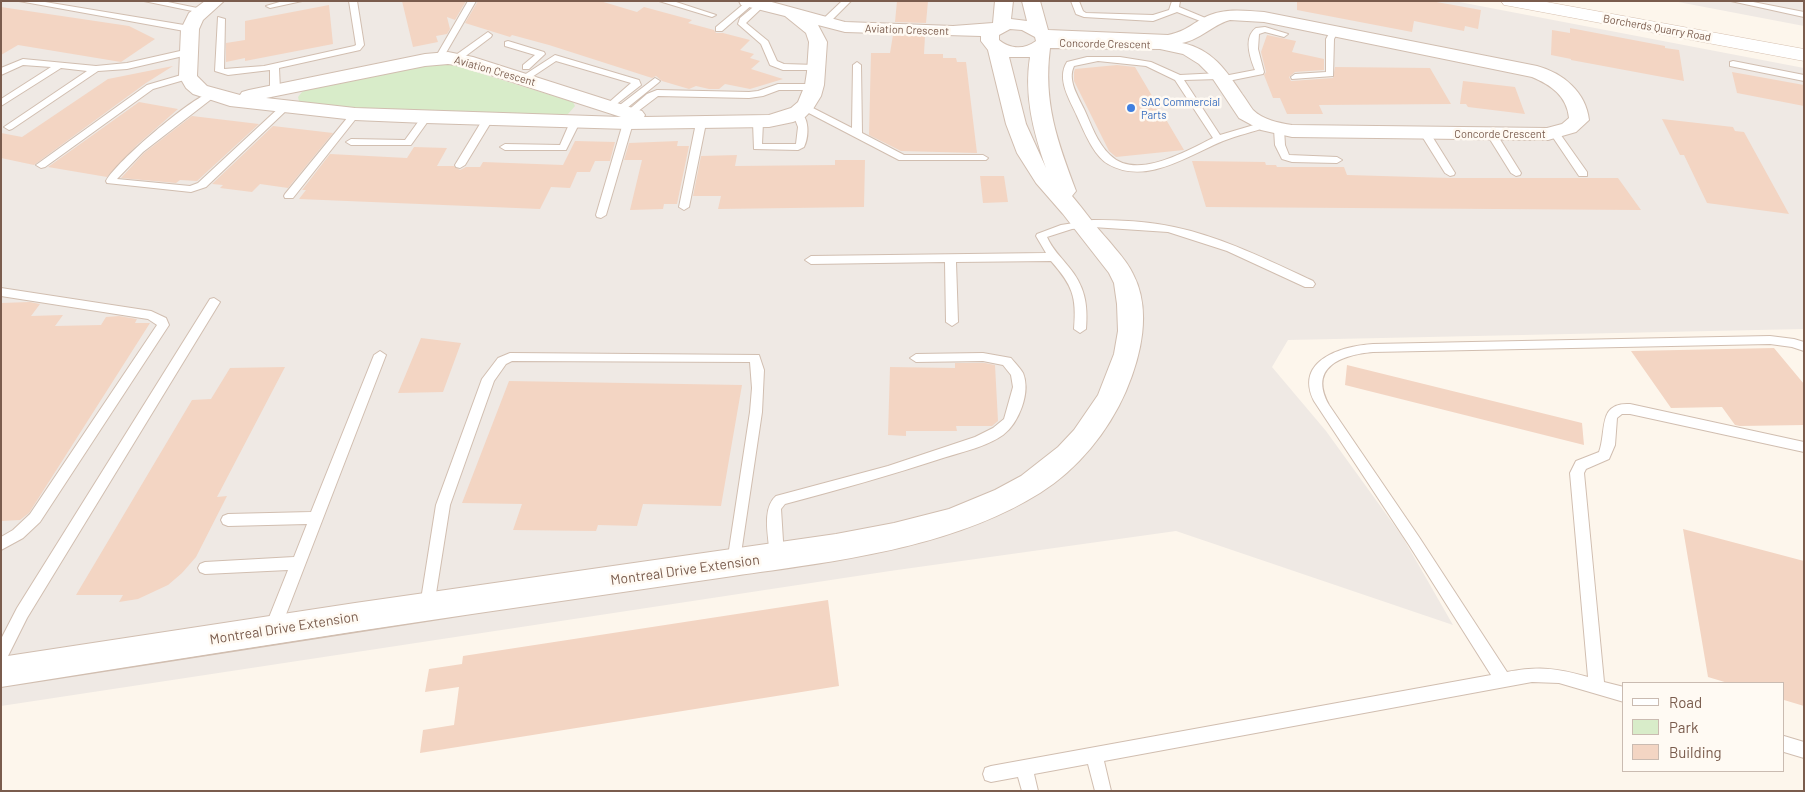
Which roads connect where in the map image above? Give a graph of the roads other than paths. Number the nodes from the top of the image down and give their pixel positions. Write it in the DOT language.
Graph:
graph roads {
  1 [pos="23,1"];
  2 [pos="148,1"];
  3 [pos="298,1"];
  4 [pos="353,1"];
  5 [pos="472,1"];
  6 [pos="663,1"];
  7 [pos="847,1"];
  8 [pos="1004,1"];
  9 [pos="1031,1"];
  10 [pos="1075,1"];
  11 [pos="1510,1"];
  12 [pos="1578,1"];
  13 [pos="1735,1"];
  14 [pos="753,3"];
  15 [pos="1176,4"];
  16 [pos="209,6"];
  17 [pos="270,6"];
  18 [pos="792,14"];
  19 [pos="712,15"];
  20 [pos="1804,15"];
  21 [pos="221,19"];
  22 [pos="825,22"];
  23 [pos="1210,23"];
  24 [pos="190,29"];
  25 [pos="719,29"];
  26 [pos="1335,30"];
  27 [pos="1284,34"];
  28 [pos="488,35"];
  29 [pos="996,37"];
  30 [pos="1042,38"];
  31 [pos="1804,43"];
  32 [pos="508,44"];
  33 [pos="189,52"];
  34 [pos="1804,55"];
  35 [pos="448,58"];
  36 [pos="1733,64"];
  37 [pos="857,65"];
  38 [pos="59,66"];
  39 [pos="274,66"];
  40 [pos="96,68"];
  41 [pos="1,72"];
  42 [pos="815,74"];
  43 [pos="188,76"];
  44 [pos="1220,76"];
  45 [pos="518,77"];
  46 [pos="1295,77"];
  47 [pos="1178,78"];
  48 [pos="1804,78"];
  49 [pos="655,81"];
  50 [pos="275,90"];
  51 [pos="211,95"];
  52 [pos="230,100"];
  53 [pos="1,103"];
  54 [pos="285,107"];
  55 [pos="802,111"];
  56 [pos="622,113"];
  57 [pos="355,114"];
  58 [pos="426,117"];
  59 [pos="488,119"];
  60 [pos="575,122"];
  61 [pos="758,122"];
  62 [pos="701,123"];
  63 [pos="9,127"];
  64 [pos="1272,127"];
  65 [pos="1425,133"];
  66 [pos="1555,133"];
  67 [pos="1491,134"];
  68 [pos="857,135"];
  69 [pos="1218,139"];
  70 [pos="351,142"];
  71 [pos="504,147"];
  72 [pos="983,158"];
  73 [pos="1337,160"];
  74 [pos="41,165"];
  75 [pos="460,165"];
  76 [pos="1450,173"];
  77 [pos="1516,173"];
  78 [pos="1583,174"];
  79 [pos="289,196"];
  80 [pos="684,207"];
  81 [pos="601,215"];
  82 [pos="1075,215"];
  83 [pos="1052,257"];
  84 [pos="950,258"];
  85 [pos="811,260"];
  86 [pos="1309,284"];
  87 [pos="1,292"];
  88 [pos="214,302"];
  89 [pos="952,322"];
  90 [pos="1080,329"];
  91 [pos="1804,347"];
  92 [pos="380,355"];
  93 [pos="916,358"];
  94 [pos="1804,447"];
  95 [pos="316,518"];
  96 [pos="228,520"];
  97 [pos="1,544"];
  98 [pos="777,557"];
  99 [pos="298,563"];
  100 [pos="734,563"];
  101 [pos="205,568"];
  102 [pos="427,606"];
  103 [pos="272,630"];
  104 [pos="1,655"];
  105 [pos="1,672"];
  106 [pos="1502,679"];
  107 [pos="1596,686"];
  108 [pos="1622,694"];
  109 [pos="1785,744"];
  110 [pos="1804,750"];
  111 [pos="1094,755"];
  112 [pos="1024,769"];
  113 [pos="991,774"];
  114 [pos="1030,791"];
  115 [pos="1103,791"];
  1 -- 24 [label="lane"];
  2 -- 16 [label="lane"];
  3 -- 17 [label="lane"];
  4 -- 39 [label="lane"];
  5 -- 35 [label="lane"];
  6 -- 19 [label="lane"];
  7 -- 22 [label="lane"];
  8 -- 29 [label="street, Montreal Drive Extension"];
  9 -- 30 [label="street, Montreal Drive Extension"];
  10 -- 15 [label="lane"];
  11 -- 34 [label="main road, Borcherds Quarry Road"];
  12 -- 31 [label="main road, Borcherds Quarry Road"];
  13 -- 20 [label="lane"];
  14 -- 18 [label="street, Aviation Crescent"];
  14 -- 25 [label="lane"];
  14 -- 42 [label="lane"];
  15 -- 23 [label="lane"];
  16 -- 24 [label="street"];
  18 -- 22 [label="street, Aviation Crescent"];
  18 -- 42 [label="street, Aviation Crescent"];
  21 -- 39 [label="lane"];
  22 -- 29 [label="street, Aviation Crescent"];
  23 -- 26 [label="street, Concorde Crescent"];
  23 -- 30 [label="street, Concorde Crescent"];
  23 -- 44 [label="street, Concorde Crescent"];
  24 -- 33 [label="street"];
  26 -- 46 [label="lane"];
  26 -- 66 [label="street, Concorde Crescent"];
  27 -- 44 [label="lane"];
  28 -- 35 [label="lane"];
  29 -- 30 [label="street"];
  29 -- 30 [label="street"];
  29 -- 42 [label="street, Aviation Crescent"];
  29 -- 82 [label="street, Montreal Drive Extension"];
  30 -- 44 [label="street, Concorde Crescent"];
  30 -- 82 [label="street, Montreal Drive Extension"];
  32 -- 45 [label="lane"];
  33 -- 40 [label="lane"];
  33 -- 43 [label="street"];
  35 -- 45 [label="street, Aviation Crescent"];
  35 -- 50 [label="street, Aviation Crescent"];
  36 -- 48 [label="lane"];
  37 -- 68 [label="lane"];
  38 -- 40 [label="lane"];
  38 -- 41 [label="lane"];
  38 -- 53 [label="lane"];
  39 -- 50 [label="lane"];
  40 -- 63 [label="lane"];
  42 -- 55 [label="street, Aviation Crescent"];
  42 -- 56 [label="lane"];
  43 -- 51 [label="street, Aviation Crescent"];
  43 -- 74 [label="lane"];
  44 -- 47 [label="lane"];
  44 -- 64 [label="street, Concorde Crescent"];
  45 -- 56 [label="street, Aviation Crescent"];
  45 -- 56 [label="lane"];
  47 -- 69 [label="lane"];
  47 -- 69 [label="lane"];
  49 -- 56 [label="lane"];
  50 -- 52 [label="street, Aviation Crescent"];
  51 -- 52 [label="street, Aviation Crescent"];
  51 -- 54 [label="lane"];
  52 -- 54 [label="street, Aviation Crescent"];
  54 -- 57 [label="street, Aviation Crescent"];
  55 -- 61 [label="street, Aviation Crescent"];
  55 -- 61 [label="lane"];
  55 -- 68 [label="lane"];
  56 -- 60 [label="street, Aviation Crescent"];
  56 -- 62 [label="street, Aviation Crescent"];
  56 -- 81 [label="lane"];
  57 -- 58 [label="street, Aviation Crescent"];
  57 -- 79 [label="lane"];
  58 -- 59 [label="street, Aviation Crescent"];
  58 -- 70 [label="lane"];
  59 -- 60 [label="street, Aviation Crescent"];
  59 -- 75 [label="lane"];
  60 -- 71 [label="lane"];
  61 -- 62 [label="street, Aviation Crescent"];
  62 -- 80 [label="lane"];
  64 -- 65 [label="street, Concorde Crescent"];
  64 -- 69 [label="lane"];
  64 -- 73 [label="lane"];
  65 -- 67 [label="street, Concorde Crescent"];
  65 -- 76 [label="lane"];
  66 -- 67 [label="street, Concorde Crescent"];
  66 -- 78 [label="lane"];
  67 -- 77 [label="lane"];
  68 -- 72 [label="lane"];
  82 -- 83 [label="lane"];
  82 -- 86 [label="lane"];
  82 -- 98 [label="street, Montreal Drive Extension"];
  83 -- 84 [label="lane"];
  83 -- 90 [label="lane"];
  84 -- 85 [label="lane"];
  84 -- 89 [label="lane"];
  87 -- 97 [label="lane"];
  88 -- 104 [label="lane"];
  91 -- 106 [label="lane"];
  92 -- 95 [label="lane"];
  93 -- 98 [label="lane"];
  94 -- 107 [label="lane"];
  95 -- 96 [label="lane"];
  95 -- 99 [label="lane"];
  98 -- 100 [label="street, Montreal Drive Extension"];
  99 -- 101 [label="lane"];
  99 -- 103 [label="lane"];
  100 -- 102 [label="street, Montreal Drive Extension"];
  100 -- 102 [label="lane"];
  102 -- 103 [label="street, Montreal Drive Extension"];
  103 -- 105 [label="street, Montreal Drive Extension"];
  106 -- 107 [label="lane"];
  106 -- 111 [label="lane"];
  107 -- 108 [label="lane"];
  109 -- 110 [label="lane"];
  111 -- 112 [label="lane"];
  111 -- 115 [label="lane"];
  112 -- 113 [label="lane"];
  112 -- 114 [label="lane"];
}
